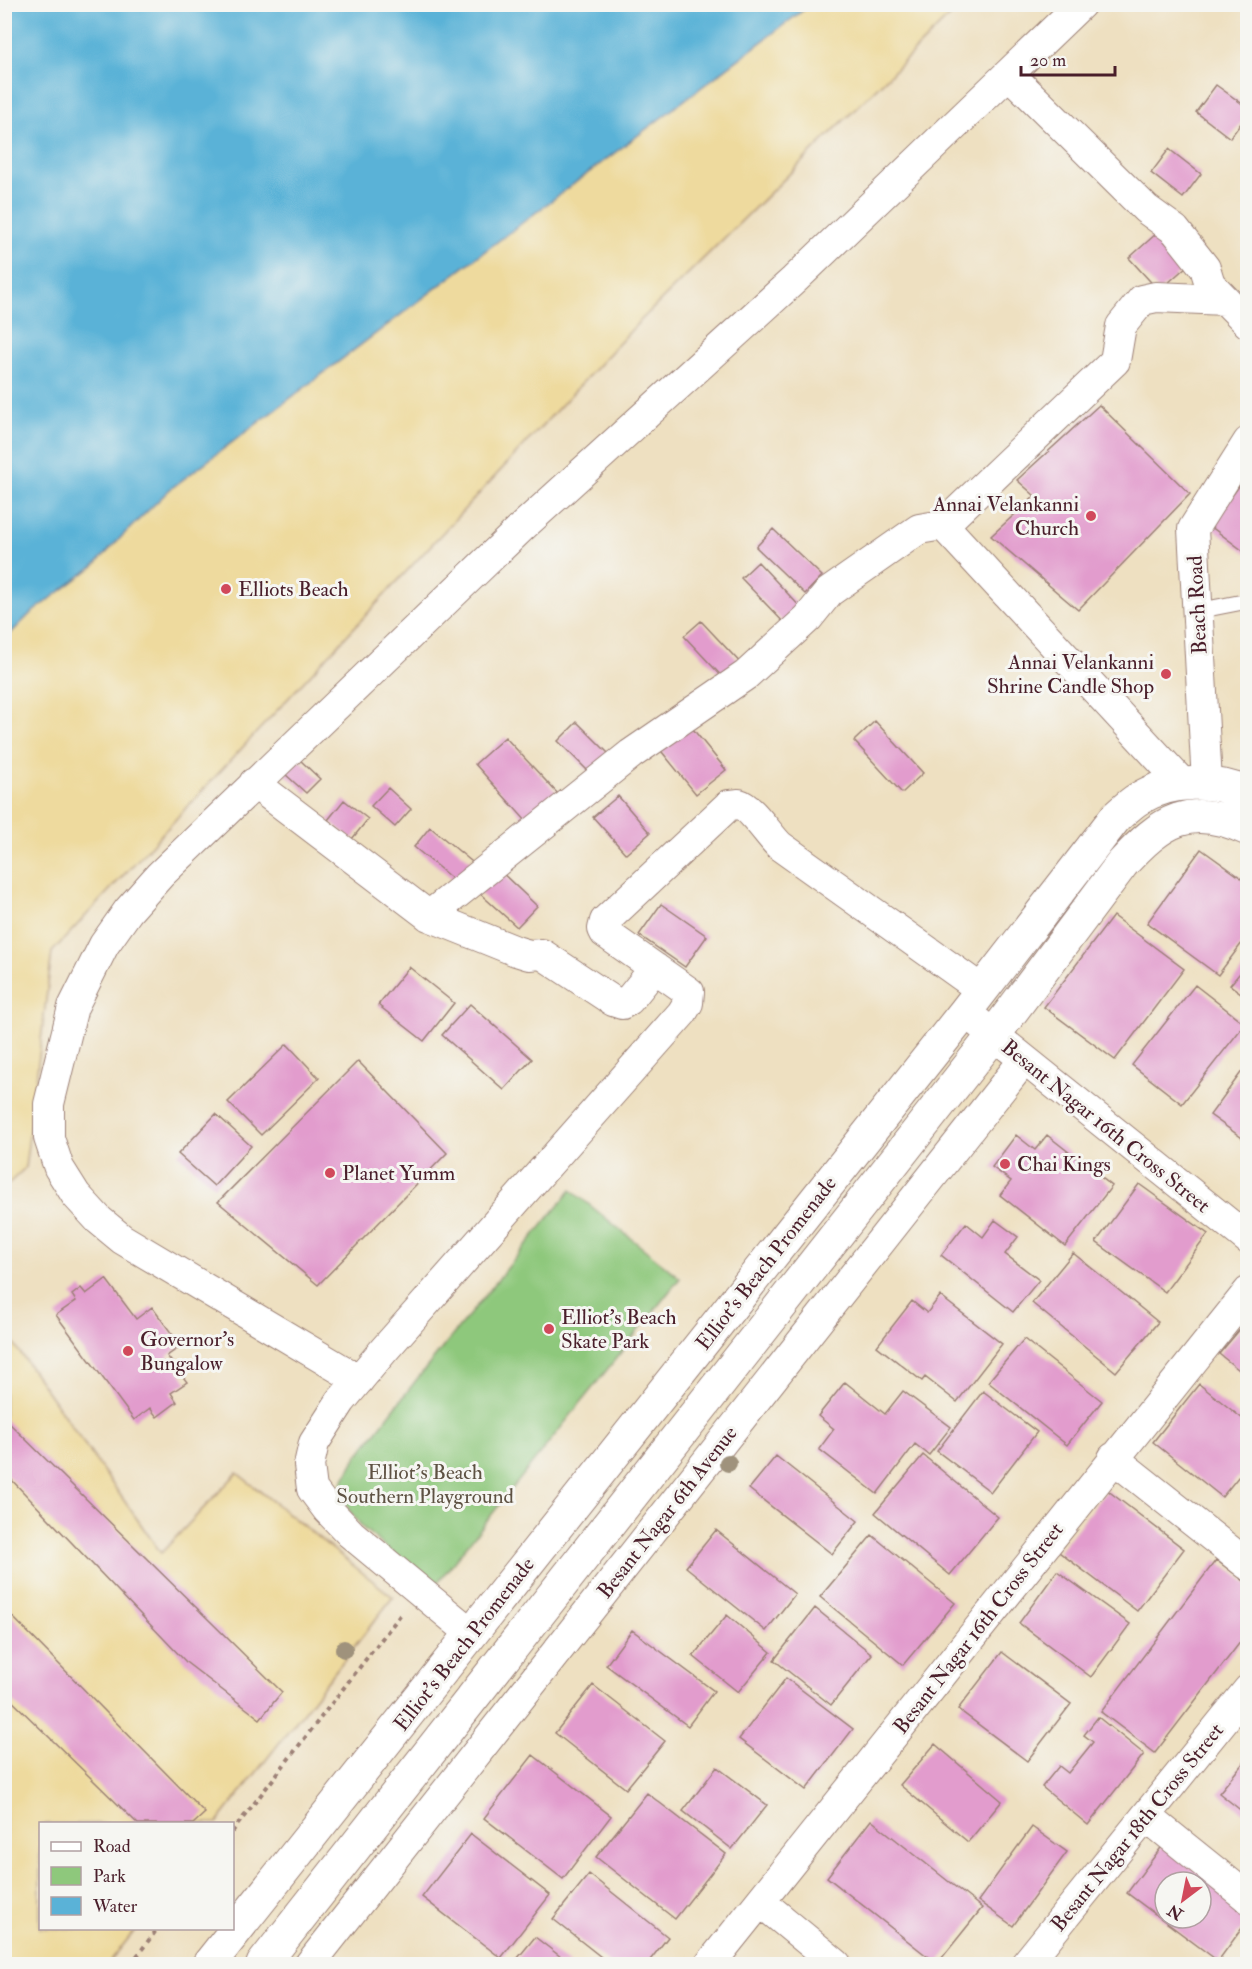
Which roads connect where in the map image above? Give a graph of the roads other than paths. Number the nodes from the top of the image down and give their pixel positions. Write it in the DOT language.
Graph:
graph roads {
  1 [pos="1081,4"];
  2 [pos="1010,75"];
  3 [pos="1225,300"];
  4 [pos="1248,323"];
  5 [pos="1248,442"];
  6 [pos="943,525"];
  7 [pos="1248,602"];
  8 [pos="1197,611"];
  9 [pos="254,783"];
  10 [pos="1195,783"];
  11 [pos="1248,794"];
  12 [pos="1248,829"];
  13 [pos="429,916"];
  14 [pos="655,968"];
  15 [pos="973,1001"];
  16 [pos="993,1036"];
  17 [pos="1024,1060"];
  18 [pos="1248,1239"];
  19 [pos="1248,1292"];
  20 [pos="360,1380"];
  21 [pos="1113,1458"];
  22 [pos="1248,1565"];
  23 [pos="472,1634"];
  24 [pos="1248,1690"];
  25 [pos="1146,1816"];
  26 [pos="1248,1898"];
  27 [pos="761,1902"];
  28 [pos="209,1965"];
  29 [pos="263,1965"];
  30 [pos="310,1965"];
  31 [pos="710,1965"];
  32 [pos="836,1965"];
  33 [pos="1026,1965"];
  1 -- 2 [label="street"];
  2 -- 3 [label="street"];
  2 -- 9 [label="street"];
  3 -- 4 [label="street"];
  3 -- 6 [label="street"];
  5 -- 8 [label="street, Beach Road"];
  6 -- 10 [label="street"];
  6 -- 13 [label="street"];
  7 -- 8 [label="lane"];
  8 -- 10 [label="street, Beach Road"];
  9 -- 13 [label="street"];
  9 -- 20 [label="street"];
  10 -- 11 [label="street"];
  10 -- 15 [label="street, Elliot's Beach Promenade"];
  12 -- 16 [label="street, Elliot's Beach Promenade"];
  13 -- 14 [label="street"];
  14 -- 15 [label="street, Besant Nagar 16th Cross Street"];
  14 -- 20 [label="street"];
  15 -- 16 [label="street, Besant Nagar 16th Cross Street"];
  15 -- 23 [label="street, Elliot's Beach Promenade"];
  16 -- 17 [label="street, Besant Nagar 16th Cross Street"];
  16 -- 29 [label="street, Elliot's Beach Promenade"];
  17 -- 18 [label="street, Besant Nagar 16th Cross Street"];
  17 -- 30 [label="street, Besant Nagar 6th Avenue"];
  19 -- 21 [label="street, Besant Nagar 16th Cross Street"];
  20 -- 23 [label="street"];
  21 -- 22 [label="street"];
  21 -- 27 [label="street, Besant Nagar 16th Cross Street"];
  23 -- 28 [label="street, Elliot's Beach Promenade"];
  24 -- 25 [label="street, Besant Nagar 18th Cross Street"];
  25 -- 26 [label="street"];
  25 -- 33 [label="street, Besant Nagar 18th Cross Street"];
  27 -- 31 [label="street, Besant Nagar 16th Cross Street"];
  27 -- 32 [label="street"];
}
